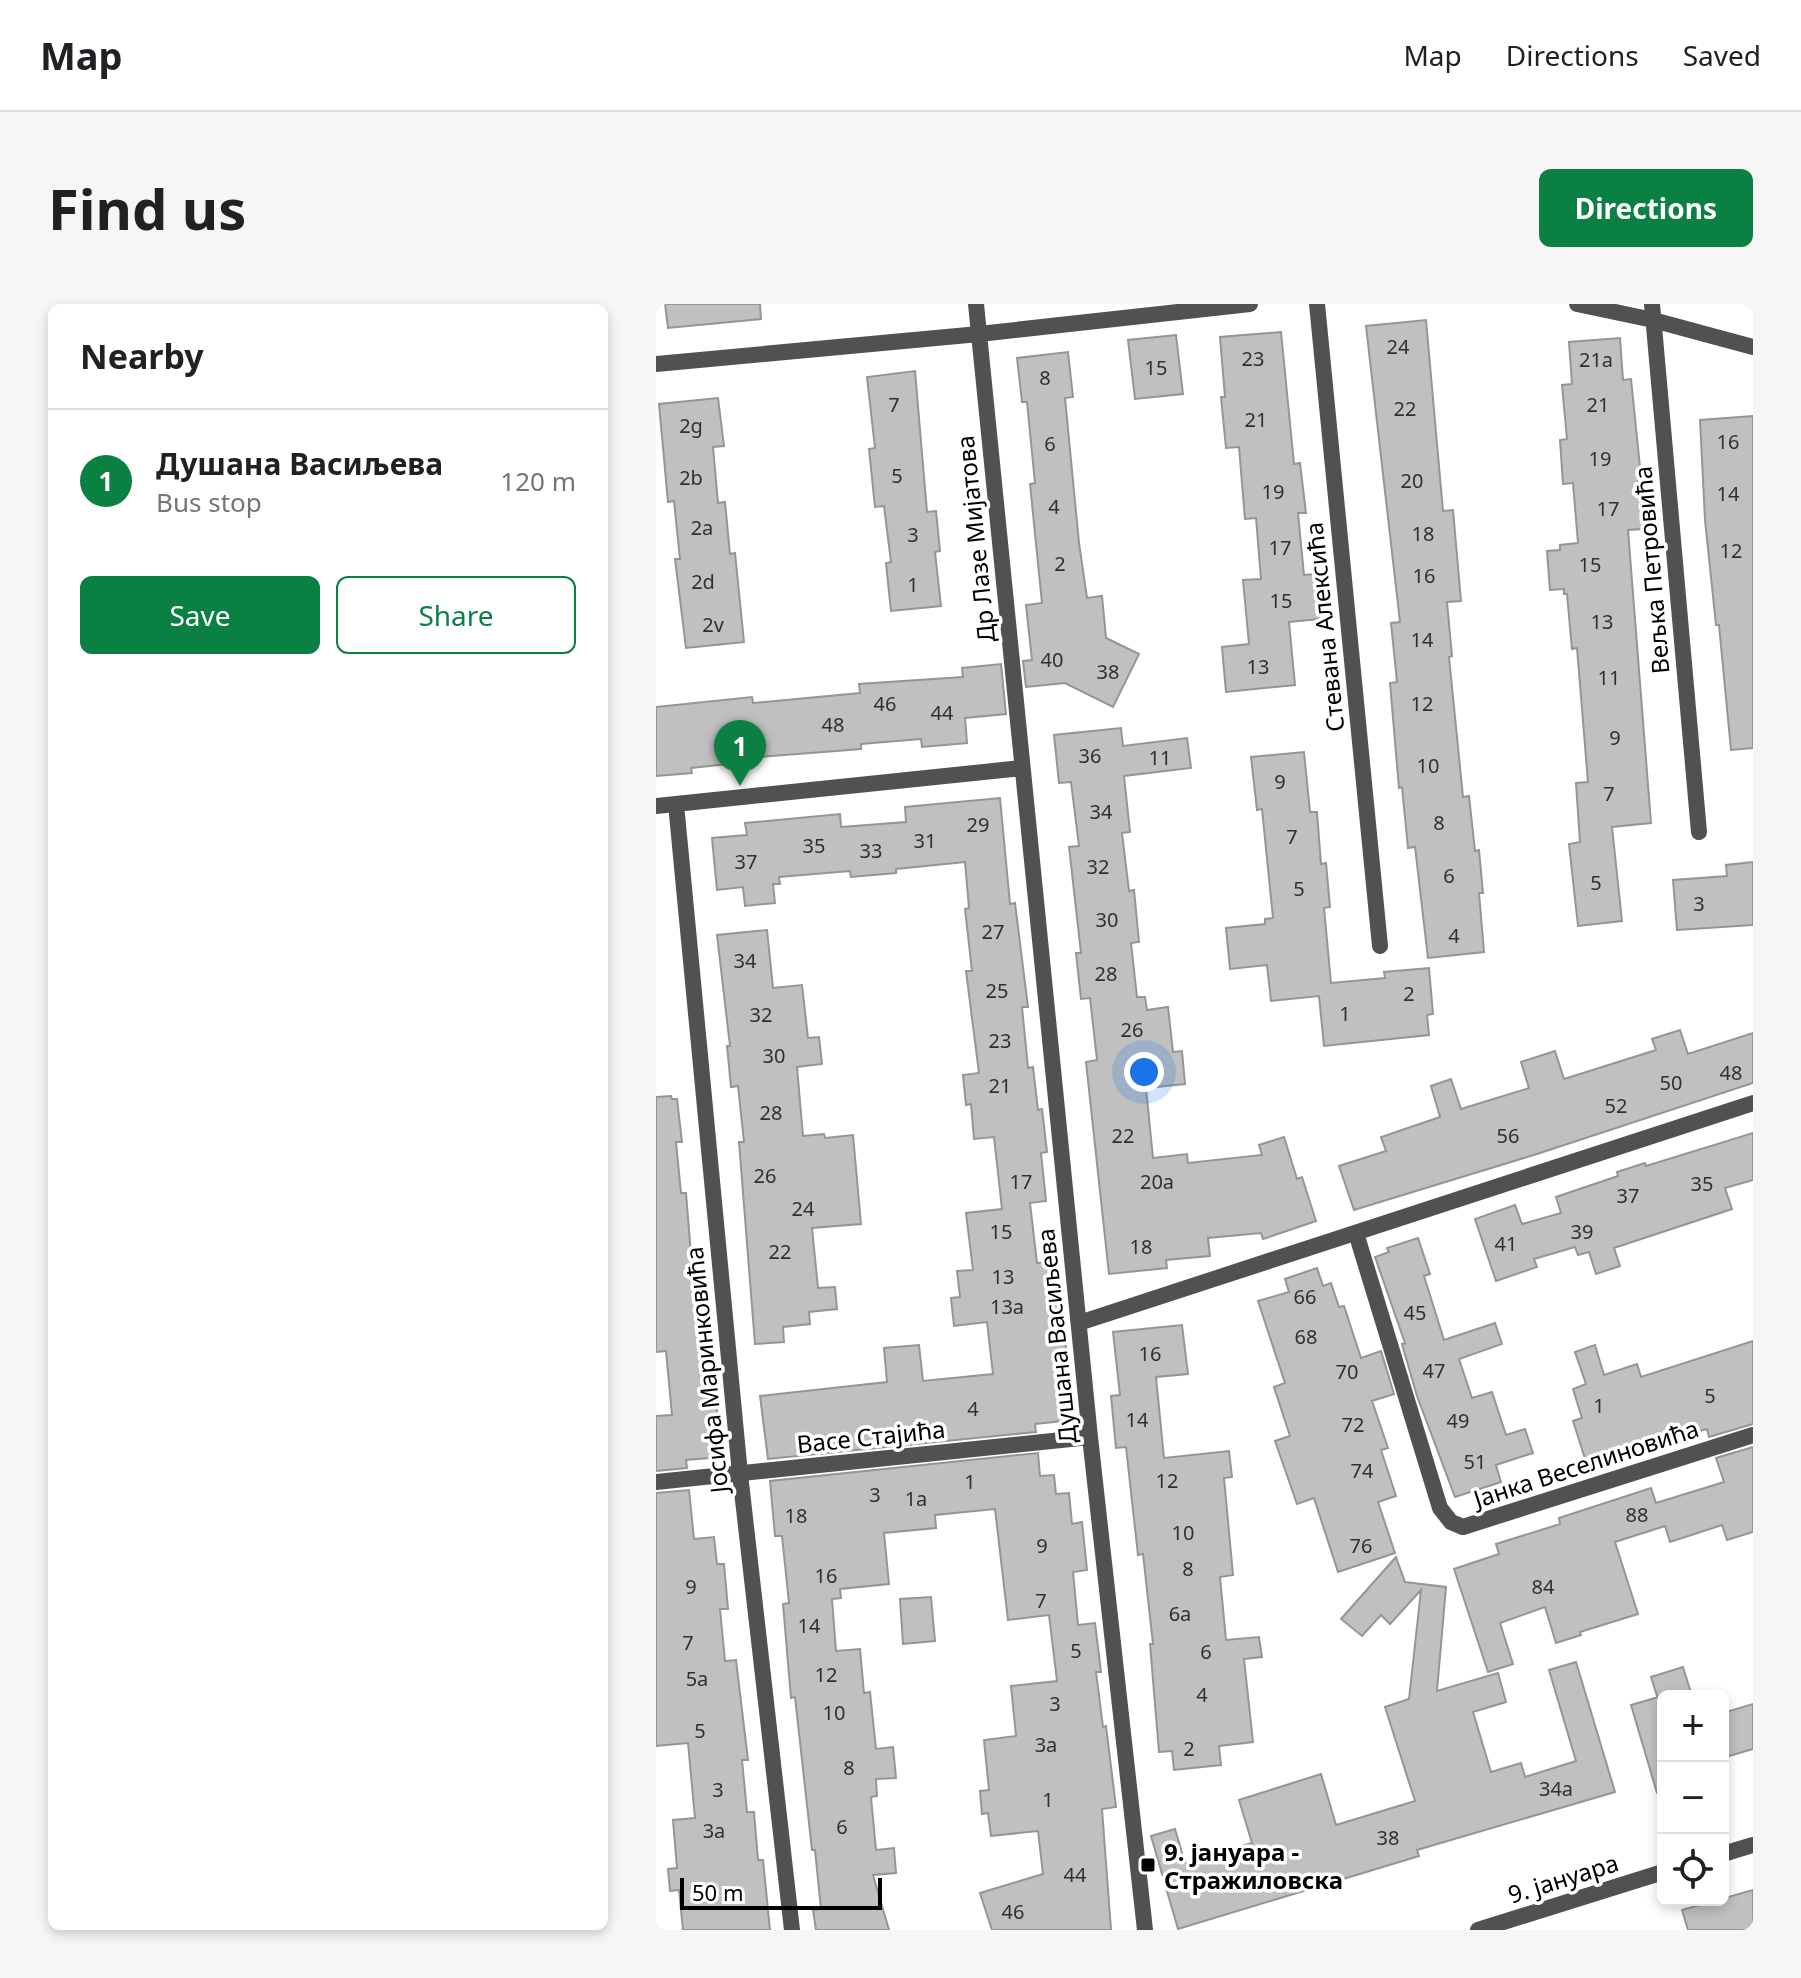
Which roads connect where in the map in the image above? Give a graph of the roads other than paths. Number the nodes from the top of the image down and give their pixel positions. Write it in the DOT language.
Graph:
graph roads {
  1 [pos="976,304"];
  2 [pos="1250,304"];
  3 [pos="1317,304"];
  4 [pos="1577,304"];
  5 [pos="1653,312"];
  6 [pos="979,334"];
  7 [pos="1753,347"];
  8 [pos="656,364"];
  9 [pos="1022,768"];
  10 [pos="676,804"];
  11 [pos="656,806"];
  12 [pos="1699,832"];
  13 [pos="1380,946"];
  14 [pos="1753,1103"];
  15 [pos="1356,1233"];
  16 [pos="1079,1323"];
  17 [pos="1753,1435"];
  18 [pos="1090,1437"];
  19 [pos="740,1474"];
  20 [pos="656,1482"];
  21 [pos="1753,1845"];
  22 [pos="1729,1852"];
  23 [pos="1657,1874"];
  24 [pos="792,1930"];
  25 [pos="1145,1930"];
  26 [pos="1478,1930"];
  1 -- 6 [label="street, Др Лазе Мијатова"];
  2 -- 6 [label="street"];
  3 -- 13 [label="street, Стевана Алексића"];
  4 -- 5 [label="street"];
  5 -- 7 [label="street"];
  5 -- 12 [label="street, Вељка Петровића"];
  6 -- 8 [label="street"];
  6 -- 9 [label="street, Др Лазе Мијатова"];
  9 -- 10 [label="street"];
  9 -- 16 [label="street, Душана Васиљева"];
  10 -- 11 [label="street"];
  10 -- 19 [label="street, Јосифа Маринковића"];
  14 -- 15 [label="street"];
  15 -- 16 [label="street"];
  15 -- 17 [label="street, Јанка Веселиновића"];
  16 -- 18 [label="street, Душана Васиљева"];
  18 -- 19 [label="street, Васе Стајића"];
  18 -- 25 [label="street, Душана Васиљева"];
  19 -- 20 [label="street, Васе Стајића"];
  19 -- 24 [label="street, Јосифа Маринковића"];
  21 -- 22 [label="street"];
  23 -- 26 [label="street, 9. јануара"];
}
